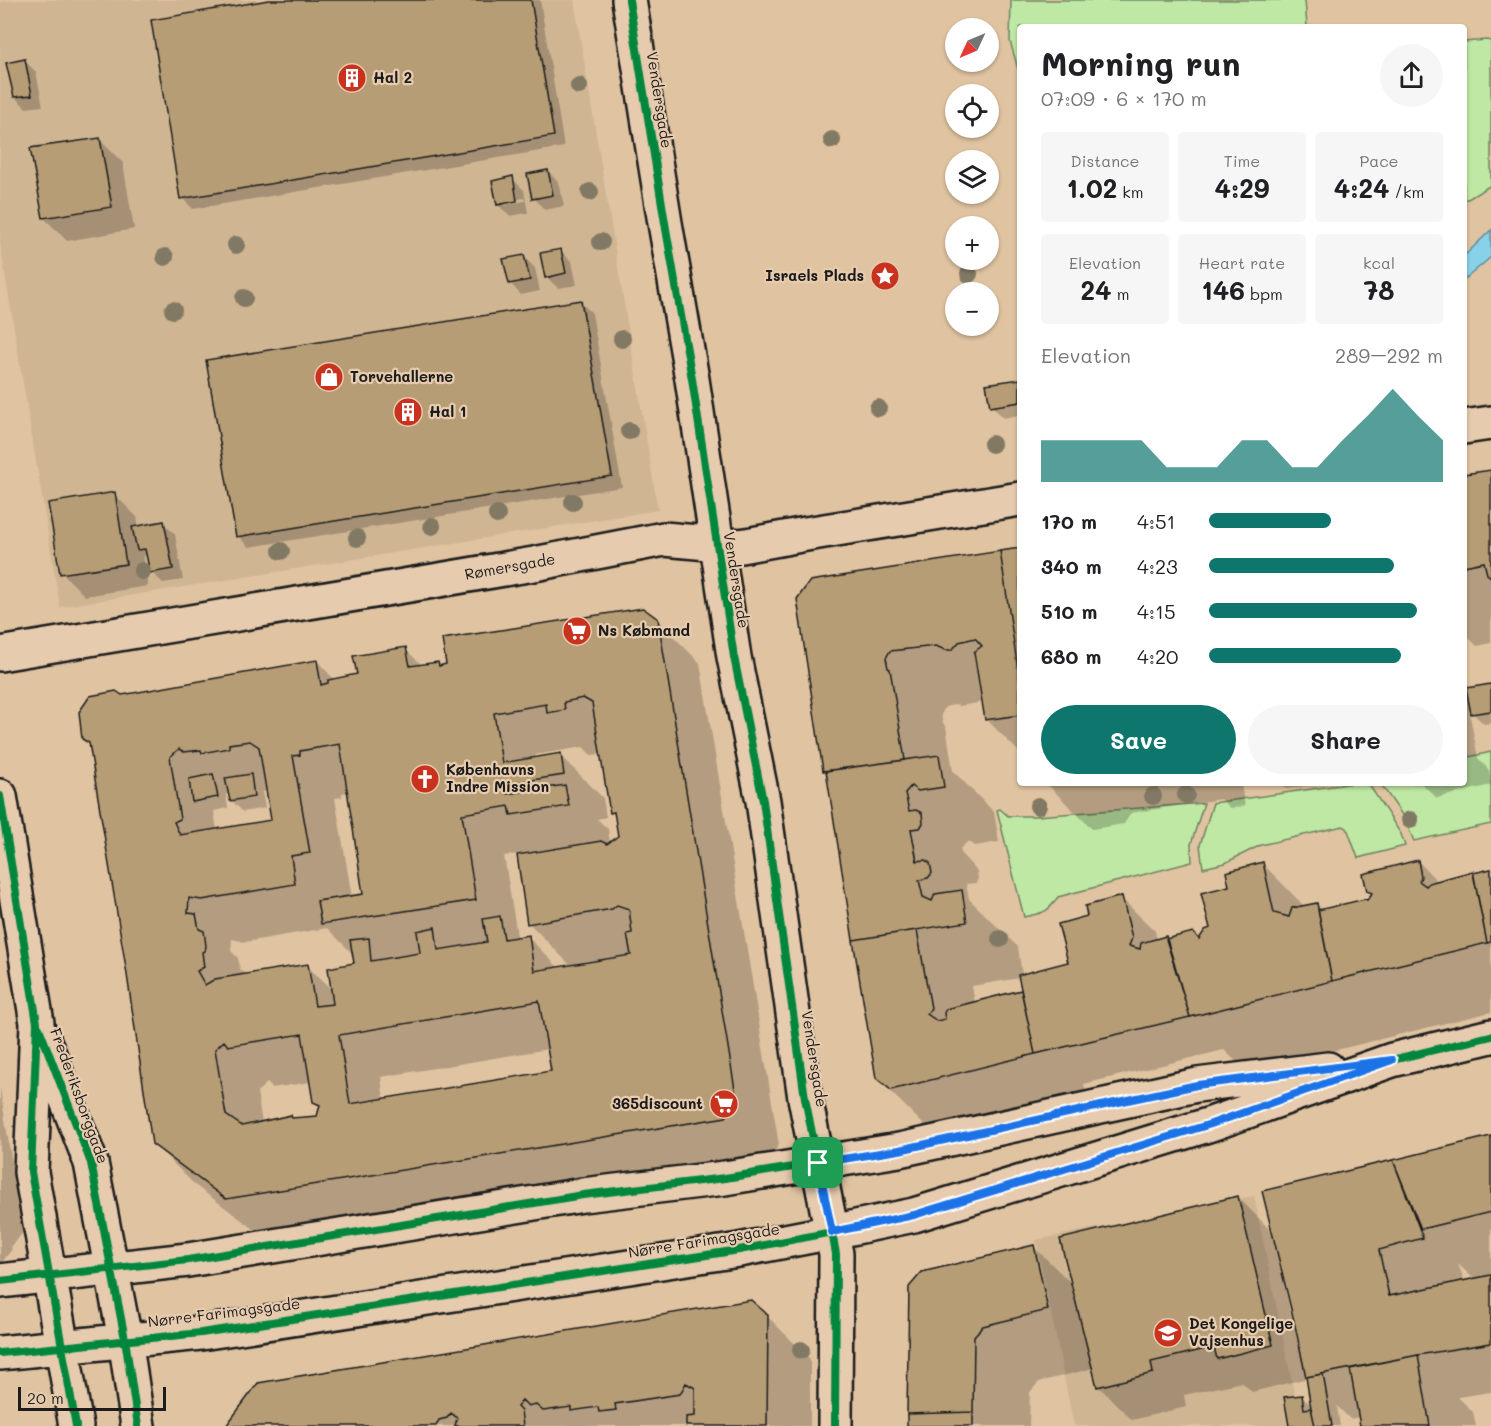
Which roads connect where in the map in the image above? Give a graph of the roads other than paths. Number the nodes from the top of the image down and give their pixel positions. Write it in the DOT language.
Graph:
graph roads {
  1 [pos="629,0"];
  2 [pos="1491,423"];
  3 [pos="1467,427"];
  4 [pos="1017,499"];
  5 [pos="717,544"];
  6 [pos="0,654"];
  7 [pos="0,796"];
  8 [pos="37,1023"];
  9 [pos="1491,1035"];
  10 [pos="1392,1060"];
  11 [pos="818,1163"];
  12 [pos="832,1232"];
  13 [pos="111,1268"];
  14 [pos="49,1275"];
  15 [pos="0,1281"];
  16 [pos="125,1339"];
  17 [pos="61,1346"];
  18 [pos="0,1353"];
  19 [pos="76,1426"];
  20 [pos="138,1426"];
  21 [pos="835,1426"];
  1 -- 5 [label="street, Vendersgade"];
  2 -- 3 [label="street"];
  4 -- 5 [label="street, Rømersgade"];
  5 -- 6 [label="street, Rømersgade"];
  5 -- 11 [label="street, Vendersgade"];
  7 -- 8 [label="street, Frederiksborggade"];
  8 -- 13 [label="street, Frederiksborggade"];
  8 -- 14 [label="street, Frederiksborggade"];
  9 -- 10 [label="street, Nørre Farimagsgade"];
  10 -- 11 [label="street, Nørre Farimagsgade"];
  10 -- 12 [label="street, Nørre Farimagsgade"];
  11 -- 12 [label="street, Vendersgade"];
  11 -- 13 [label="street, Nørre Farimagsgade"];
  12 -- 16 [label="street, Nørre Farimagsgade"];
  12 -- 21 [label="street, Vendersgade"];
  13 -- 14 [label="street, Nørre Farimagsgade"];
  13 -- 16 [label="street, Frederiksborggade"];
  14 -- 15 [label="street, Nørre Farimagsgade"];
  14 -- 17 [label="street, Frederiksborggade"];
  16 -- 17 [label="street, Nørre Farimagsgade"];
  16 -- 20 [label="street, Frederiksborggade"];
  17 -- 18 [label="street, Nørre Farimagsgade"];
  17 -- 19 [label="street, Frederiksborggade"];
}
